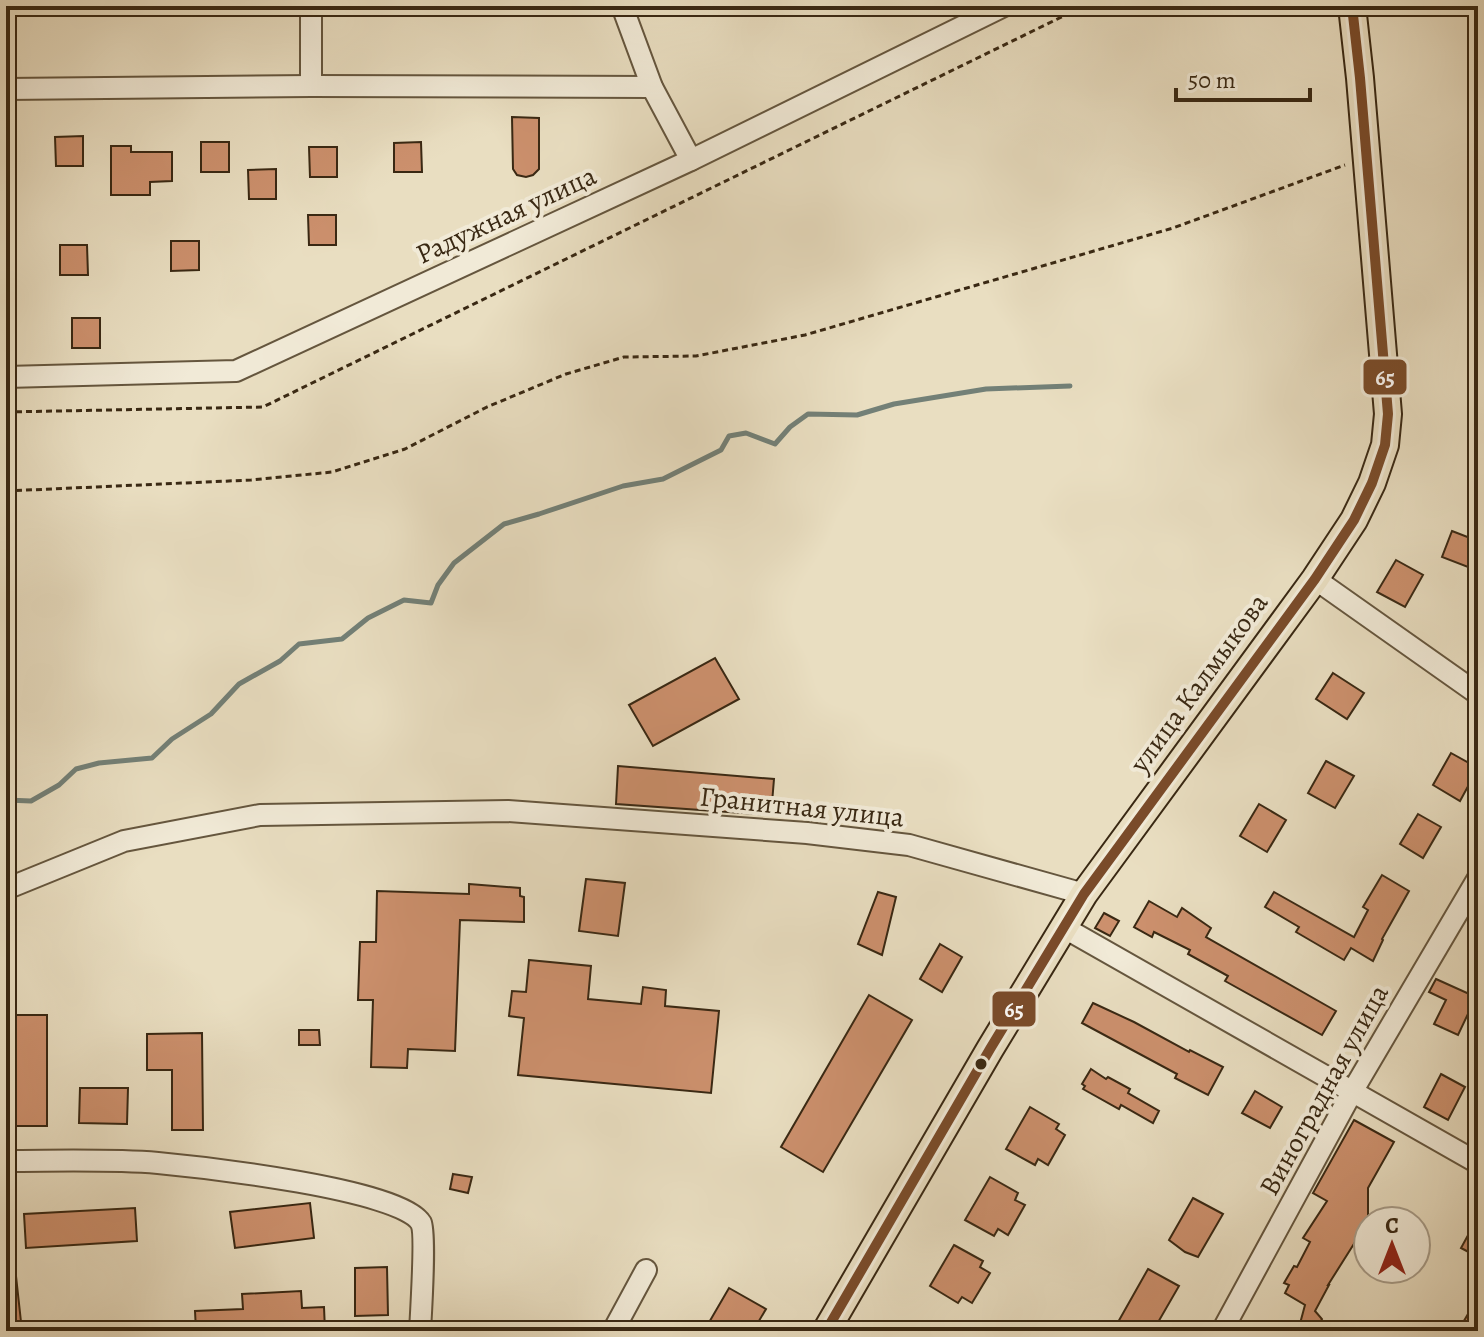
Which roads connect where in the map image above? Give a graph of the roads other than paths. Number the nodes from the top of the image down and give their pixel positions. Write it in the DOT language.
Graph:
graph roads {
  1 [pos="311,6"];
  2 [pos="622,6"];
  3 [pos="1004,6"];
  4 [pos="1352,6"];
  5 [pos="311,86"];
  6 [pos="652,87"];
  7 [pos="6,89"];
  8 [pos="691,160"];
  9 [pos="6,377"];
  10 [pos="1315,579"];
  11 [pos="1478,694"];
  12 [pos="1478,878"];
  13 [pos="6,889"];
  14 [pos="1084,894"];
  15 [pos="1063,927"];
  16 [pos="1352,1092"];
  17 [pos="6,1161"];
  18 [pos="1478,1163"];
  19 [pos="646,1270"];
  20 [pos="420,1331"];
  21 [pos="613,1331"];
  22 [pos="826,1331"];
  23 [pos="1222,1331"];
  1 -- 5 [label="street"];
  2 -- 6 [label="street"];
  3 -- 8 [label="street, Радужная улица"];
  4 -- 10 [label="main road, улица Калмыкова"];
  5 -- 6 [label="street"];
  5 -- 7 [label="street"];
  6 -- 8 [label="street"];
  8 -- 9 [label="street, Радужная улица"];
  10 -- 11 [label="street"];
  10 -- 14 [label="main road, улица Калмыкова"];
  12 -- 16 [label="street, Виноградная улица"];
  13 -- 14 [label="street, Гранитная улица"];
  14 -- 15 [label="main road, улица Калмыкова"];
  15 -- 16 [label="street"];
  15 -- 22 [label="main road, улица Калмыкова"];
  16 -- 18 [label="street"];
  16 -- 23 [label="street, Виноградная улица"];
  17 -- 20 [label="street"];
  19 -- 21 [label="street"];
}
